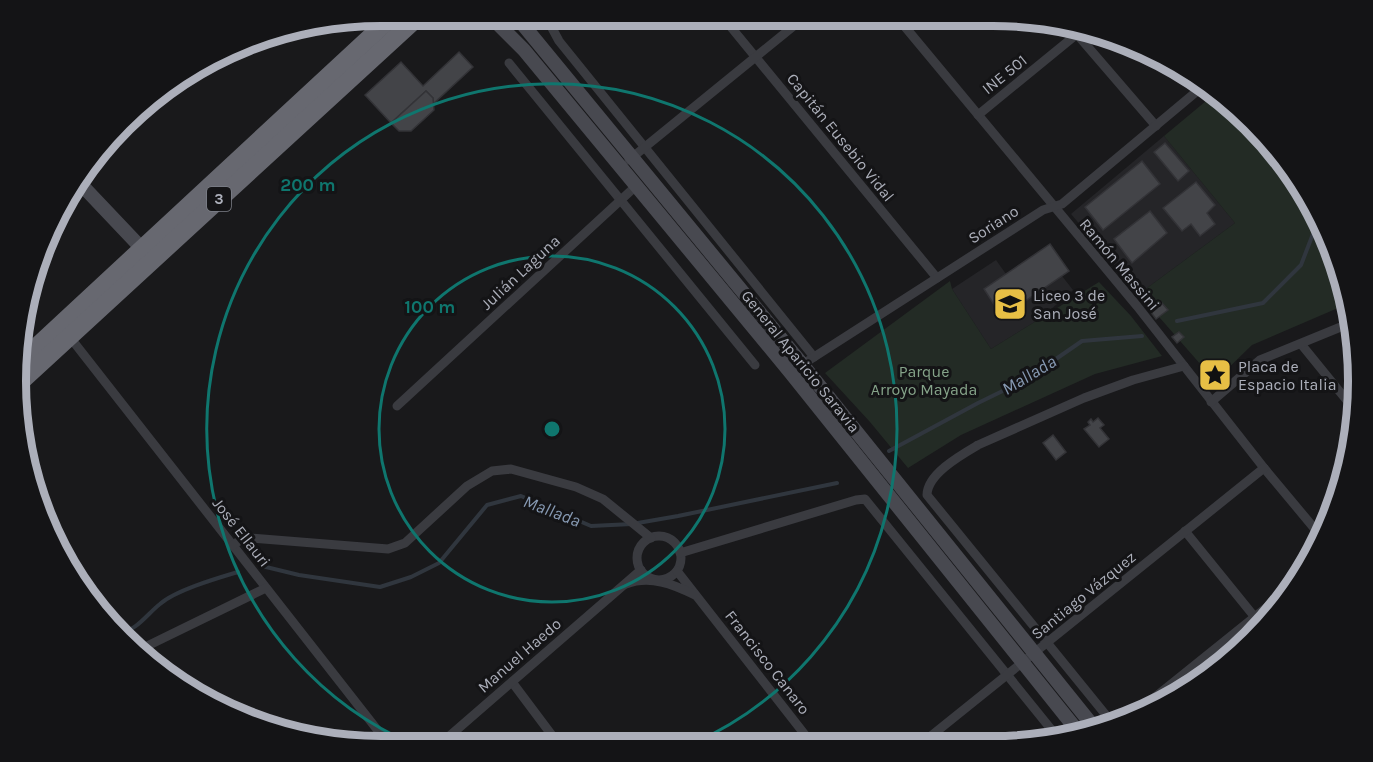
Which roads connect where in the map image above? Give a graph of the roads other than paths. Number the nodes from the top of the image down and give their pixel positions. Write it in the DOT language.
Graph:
graph roads {
  1 [pos="383,26"];
  2 [pos="407,26"];
  3 [pos="500,26"];
  4 [pos="524,26"];
  5 [pos="551,26"];
  6 [pos="731,26"];
  7 [pos="793,26"];
  8 [pos="904,26"];
  9 [pos="1075,36"];
  10 [pos="1079,37"];
  11 [pos="755,57"];
  12 [pos="509,63"];
  13 [pos="1197,91"];
  14 [pos="978,115"];
  15 [pos="1156,126"];
  16 [pos="644,147"];
  17 [pos="633,156"];
  18 [pos="621,167"];
  19 [pos="83,186"];
  20 [pos="636,186"];
  21 [pos="621,200"];
  22 [pos="1053,207"];
  23 [pos="147,254"];
  24 [pos="937,278"];
  25 [pos="1343,326"];
  26 [pos="69,336"];
  27 [pos="1301,344"];
  28 [pos="26,357"];
  29 [pos="755,365"];
  30 [pos="802,365"];
  31 [pos="1184,366"];
  32 [pos="26,376"];
  33 [pos="1347,401"];
  34 [pos="1211,402"];
  35 [pos="397,405"];
  36 [pos="1264,468"];
  37 [pos="1315,529"];
  38 [pos="642,530"];
  39 [pos="1185,531"];
  40 [pos="651,538"];
  41 [pos="233,545"];
  42 [pos="641,546"];
  43 [pos="680,553"];
  44 [pos="641,570"];
  45 [pos="677,571"];
  46 [pos="656,580"];
  47 [pos="621,586"];
  48 [pos="266,588"];
  49 [pos="699,597"];
  50 [pos="1262,611"];
  51 [pos="1255,617"];
  52 [pos="1048,644"];
  53 [pos="146,647"];
  54 [pos="1035,654"];
  55 [pos="1023,663"];
  56 [pos="1007,676"];
  57 [pos="512,682"];
  58 [pos="1158,695"];
  59 [pos="1108,717"];
  60 [pos="1091,722"];
  61 [pos="1074,727"];
  62 [pos="1052,731"];
  63 [pos="382,736"];
  64 [pos="450,736"];
  65 [pos="552,736"];
  66 [pos="806,736"];
  67 [pos="931,736"];
  1 -- 23 [label="highway, 3"];
  2 -- 23 [label="highway, 3"];
  3 -- 18 [label="main road, General Aparicio Saravia"];
  4 -- 17 [label="main road, General Aparicio Saravia"];
  5 -- 16 [label="street, General Aparicio Saravia"];
  6 -- 11 [label="street, Capitán Eusebio Vidal"];
  7 -- 11 [label="street"];
  8 -- 14 [label="street, Ramón Massini"];
  9 -- 14 [label="street, INE 501"];
  10 -- 15 [label="street"];
  11 -- 16 [label="street"];
  11 -- 24 [label="street, Capitán Eusebio Vidal"];
  12 -- 21 [label="street"];
  13 -- 15 [label="street, Soriano"];
  14 -- 22 [label="street, Ramón Massini"];
  15 -- 22 [label="street, Soriano"];
  16 -- 17 [label="street"];
  16 -- 30 [label="street, General Aparicio Saravia"];
  17 -- 18 [label="street"];
  17 -- 30 [label="main road, General Aparicio Saravia"];
  18 -- 20 [label="main road, General Aparicio Saravia"];
  19 -- 23 [label="main road"];
  20 -- 21 [label="street, Julián Laguna"];
  20 -- 30 [label="main road, General Aparicio Saravia"];
  21 -- 29 [label="street"];
  21 -- 35 [label="street, Julián Laguna"];
  22 -- 24 [label="street, Soriano"];
  22 -- 31 [label="street, Ramón Massini"];
  23 -- 26 [label="highway, 3"];
  23 -- 28 [label="highway, 3"];
  24 -- 30 [label="street, Soriano"];
  25 -- 27 [label="street"];
  26 -- 32 [label="highway, 3"];
  26 -- 41 [label="street, José Ellauri"];
  27 -- 33 [label="street"];
  27 -- 34 [label="street"];
  30 -- 54 [label="main road, General Aparicio Saravia"];
  30 -- 55 [label="main road, General Aparicio Saravia"];
  31 -- 34 [label="street, Ramón Massini"];
  31 -- 52 [label="street"];
  34 -- 36 [label="street, Ramón Massini"];
  36 -- 37 [label="street, Ramón Massini"];
  36 -- 39 [label="street, Santiago Vázquez"];
  38 -- 40 [label="street"];
  38 -- 41 [label="street"];
  38 -- 42 [label="street"];
  39 -- 51 [label="street"];
  39 -- 52 [label="street, Santiago Vázquez"];
  40 -- 42 [label="street"];
  40 -- 43 [label="street"];
  41 -- 48 [label="street, José Ellauri"];
  42 -- 44 [label="street"];
  43 -- 45 [label="street"];
  43 -- 56 [label="street"];
  44 -- 46 [label="street"];
  44 -- 47 [label="street, Manuel Haedo"];
  45 -- 46 [label="street"];
  45 -- 49 [label="street, Francisco Canaro"];
  46 -- 47 [label="street"];
  46 -- 49 [label="street"];
  47 -- 57 [label="street, Manuel Haedo"];
  48 -- 53 [label="street"];
  48 -- 63 [label="street, José Ellauri"];
  49 -- 66 [label="street, Francisco Canaro"];
  50 -- 51 [label="street"];
  51 -- 58 [label="street"];
  52 -- 54 [label="street, Santiago Vázquez"];
  52 -- 59 [label="street"];
  54 -- 55 [label="street, Santiago Vázquez"];
  54 -- 60 [label="main road, General Aparicio Saravia"];
  55 -- 56 [label="street, Santiago Vázquez"];
  55 -- 61 [label="main road, General Aparicio Saravia"];
  56 -- 62 [label="street"];
  56 -- 67 [label="street, Santiago Vázquez"];
  57 -- 64 [label="street, Manuel Haedo"];
  57 -- 65 [label="street"];
}
